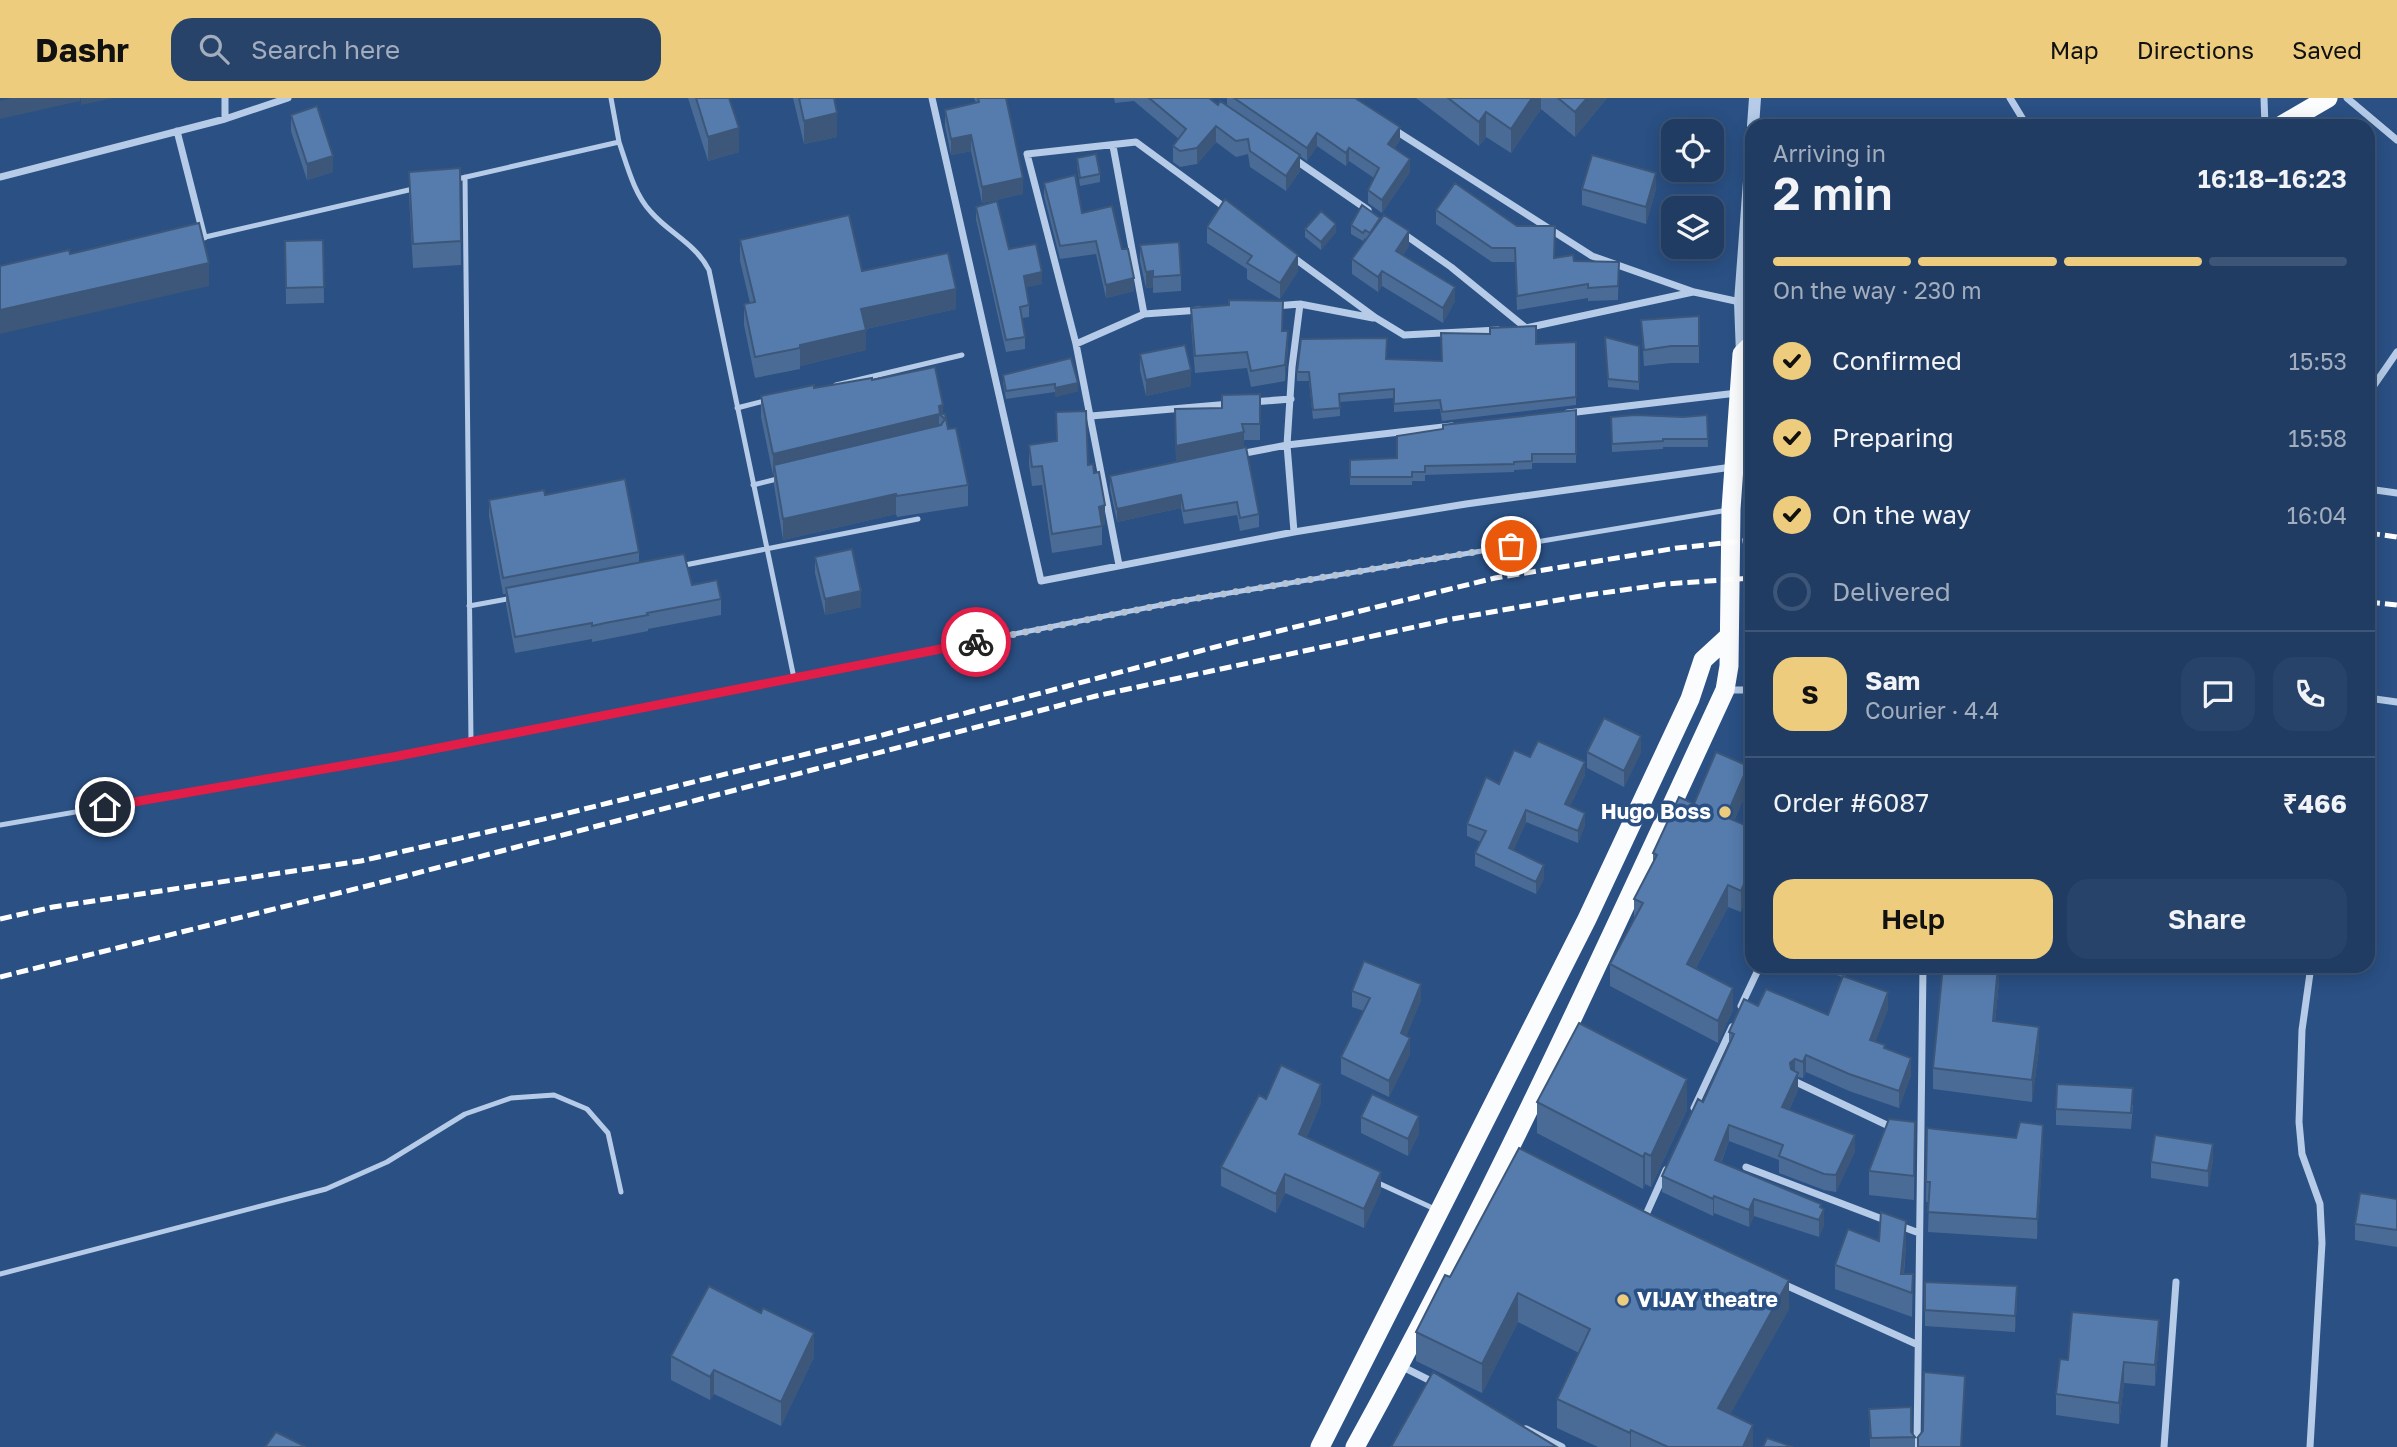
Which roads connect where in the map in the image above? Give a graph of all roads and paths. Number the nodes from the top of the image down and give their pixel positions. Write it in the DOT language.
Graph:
graph roads {
  1 [pos="225,98"];
  2 [pos="288,98"];
  3 [pos="611,98"];
  4 [pos="932,98"];
  5 [pos="1755,98"];
  6 [pos="2010,98"];
  7 [pos="2264,98"];
  8 [pos="2328,98"];
  9 [pos="2347,98"];
  10 [pos="225,119"];
  11 [pos="1754,119"];
  12 [pos="2023,119"];
  13 [pos="2264,119"];
  14 [pos="2292,119"];
  15 [pos="2372,119"];
  16 [pos="2375,122"];
  17 [pos="1390,127"];
  18 [pos="177,131"];
  19 [pos="2397,140"];
  20 [pos="619,142"];
  21 [pos="1113,146"];
  22 [pos="1283,152"];
  23 [pos="0,177"];
  24 [pos="466,177"];
  25 [pos="439,183"];
  26 [pos="426,186"];
  27 [pos="1373,213"];
  28 [pos="1234,214"];
  29 [pos="1395,229"];
  30 [pos="1745,235"];
  31 [pos="204,237"];
  32 [pos="190,240"];
  33 [pos="1278,246"];
  34 [pos="1693,292"];
  35 [pos="1740,302"];
  36 [pos="1300,304"];
  37 [pos="1261,306"];
  38 [pos="1209,310"];
  39 [pos="1144,314"];
  40 [pos="1376,318"];
  41 [pos="1526,328"];
  42 [pos="1745,336"];
  43 [pos="1076,344"];
  44 [pos="2397,352"];
  45 [pos="962,355"];
  46 [pos="1745,362"];
  47 [pos="2375,384"];
  48 [pos="830,386"];
  49 [pos="1740,393"];
  50 [pos="777,398"];
  51 [pos="1291,398"];
  52 [pos="737,408"];
  53 [pos="1562,413"];
  54 [pos="1091,416"];
  55 [pos="1466,424"];
  56 [pos="1287,444"];
  57 [pos="1235,456"];
  58 [pos="1734,467"];
  59 [pos="793,475"];
  60 [pos="1117,480"];
  61 [pos="1104,483"];
  62 [pos="753,485"];
  63 [pos="2375,490"];
  64 [pos="2397,493"];
  65 [pos="1731,509"];
  66 [pos="918,519"];
  67 [pos="1294,532"];
  68 [pos="766,550"];
  69 [pos="1119,565"];
  70 [pos="672,567"];
  71 [pos="523,596"];
  72 [pos="469,606"];
  73 [pos="1728,637"];
  74 [pos="794,678"];
  75 [pos="1725,690"];
  76 [pos="1745,690"];
  77 [pos="2375,699"];
  78 [pos="2397,702"];
  79 [pos="471,742"];
  80 [pos="0,825"];
  81 [pos="1757,973"];
  82 [pos="1923,973"];
  83 [pos="2310,973"];
  84 [pos="1796,1082"];
  85 [pos="1689,1120"];
  86 [pos="1896,1129"];
  87 [pos="1909,1135"];
  88 [pos="1921,1141"];
  89 [pos="1672,1157"];
  90 [pos="1746,1167"];
  91 [pos="1366,1177"];
  92 [pos="621,1192"];
  93 [pos="1439,1211"];
  94 [pos="1631,1214"];
  95 [pos="1643,1220"];
  96 [pos="1656,1226"];
  97 [pos="1919,1233"];
  98 [pos="0,1273"];
  99 [pos="1768,1276"];
  100 [pos="2176,1282"];
  101 [pos="1916,1344"];
  102 [pos="1400,1365"];
  103 [pos="1450,1390"];
  104 [pos="1512,1422"];
  105 [pos="1320,1447"];
  106 [pos="1355,1447"];
  107 [pos="1562,1447"];
  108 [pos="1917,1447"];
  109 [pos="2164,1447"];
  110 [pos="2310,1447"];
  1 -- 10 [label="street"];
  2 -- 10 [label="street"];
  3 -- 20 [label="lane"];
  4 -- 69 [label="street"];
  5 -- 11 [label="street"];
  6 -- 12 [label="street"];
  7 -- 13 [label="street"];
  8 -- 14 [label="highway"];
  9 -- 15 [label="street"];
  10 -- 18 [label="street"];
  16 -- 19 [label="street"];
  17 -- 34 [label="street"];
  18 -- 23 [label="street"];
  18 -- 31 [label="street"];
  20 -- 24 [label="lane"];
  20 -- 52 [label="lane"];
  21 -- 28 [label="street"];
  21 -- 39 [label="street"];
  21 -- 43 [label="street"];
  22 -- 27 [label="street"];
  24 -- 25 [label="lane"];
  24 -- 72 [label="lane"];
  26 -- 31 [label="lane"];
  29 -- 41 [label="street"];
  30 -- 35 [label="street"];
  31 -- 32 [label="lane"];
  33 -- 40 [label="street"];
  34 -- 35 [label="street"];
  34 -- 41 [label="street"];
  35 -- 42 [label="street"];
  36 -- 37 [label="street"];
  36 -- 40 [label="street"];
  36 -- 51 [label="street"];
  38 -- 39 [label="street"];
  39 -- 43 [label="street"];
  40 -- 41 [label="street"];
  43 -- 54 [label="street"];
  44 -- 47 [label="street"];
  45 -- 48 [label="lane"];
  46 -- 49 [label="highway"];
  49 -- 53 [label="street"];
  49 -- 58 [label="highway"];
  50 -- 52 [label="lane"];
  51 -- 54 [label="street"];
  51 -- 56 [label="street"];
  52 -- 62 [label="lane"];
  54 -- 61 [label="street"];
  55 -- 56 [label="street"];
  56 -- 57 [label="street"];
  56 -- 67 [label="street"];
  58 -- 65 [label="highway"];
  58 -- 67 [label="street"];
  59 -- 62 [label="lane"];
  60 -- 61 [label="street"];
  61 -- 69 [label="street"];
  62 -- 68 [label="lane"];
  63 -- 64 [label="street"];
  65 -- 73 [label="highway"];
  65 -- 74 [label="lane"];
  66 -- 68 [label="lane"];
  67 -- 69 [label="street"];
  68 -- 70 [label="lane"];
  68 -- 74 [label="lane"];
  71 -- 72 [label="lane"];
  72 -- 79 [label="lane"];
  73 -- 75 [label="highway"];
  73 -- 93 [label="highway"];
  74 -- 79 [label="lane"];
  75 -- 76 [label="street"];
  75 -- 102 [label="highway"];
  77 -- 78 [label="street"];
  79 -- 80 [label="lane"];
  81 -- 85 [label="street"];
  82 -- 88 [label="street"];
  83 -- 110 [label="street"];
  84 -- 86 [label="street"];
  87 -- 88 [label="street"];
  88 -- 97 [label="street"];
  89 -- 95 [label="street"];
  90 -- 97 [label="street"];
  91 -- 93 [label="lane"];
  92 -- 98 [label="lane"];
  93 -- 105 [label="highway"];
  94 -- 95 [label="street"];
  95 -- 96 [label="street"];
  97 -- 101 [label="street"];
  99 -- 101 [label="street"];
  100 -- 109 [label="street"];
  101 -- 108 [label="street"];
  102 -- 103 [label="street"];
  102 -- 106 [label="highway"];
  104 -- 107 [label="street"];
}
